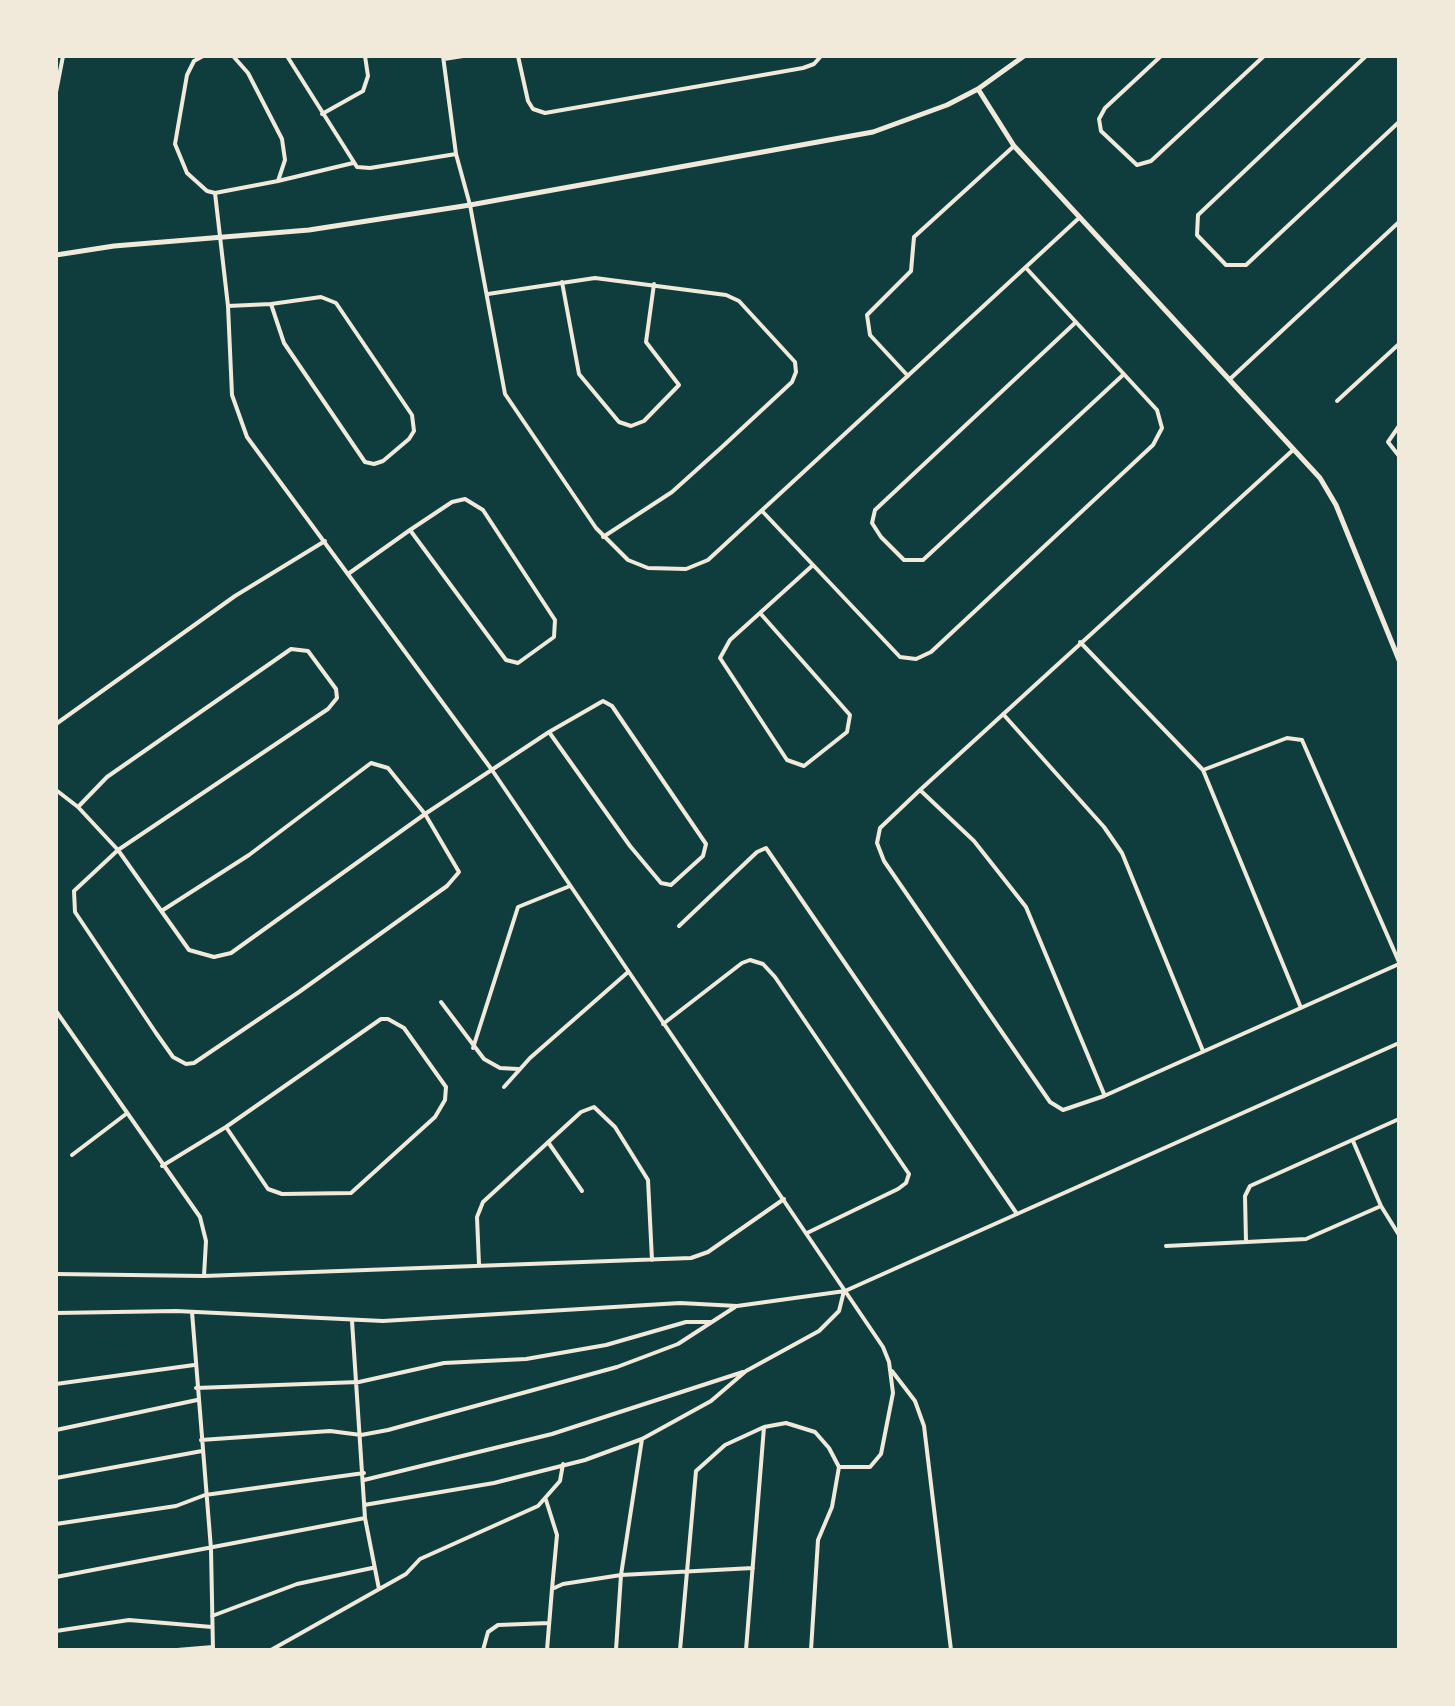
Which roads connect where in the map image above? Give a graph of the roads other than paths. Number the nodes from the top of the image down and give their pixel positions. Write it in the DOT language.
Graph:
graph roads {
  1 [pos="63,56"];
  2 [pos="203,56"];
  3 [pos="233,56"];
  4 [pos="287,56"];
  5 [pos="365,56"];
  6 [pos="463,56"];
  7 [pos="518,56"];
  8 [pos="821,56"];
  9 [pos="1024,56"];
  10 [pos="1161,56"];
  11 [pos="1264,56"];
  12 [pos="1366,56"];
  13 [pos="443,58"];
  14 [pos="978,89"];
  15 [pos="56,92"];
  16 [pos="322,114"];
  17 [pos="1399,122"];
  18 [pos="1014,146"];
  19 [pos="456,154"];
  20 [pos="353,163"];
  21 [pos="278,181"];
  22 [pos="215,193"];
  23 [pos="470,205"];
  24 [pos="1079,218"];
  25 [pos="1399,222"];
  26 [pos="221,239"];
  27 [pos="56,255"];
  28 [pos="1027,269"];
  29 [pos="562,282"];
  30 [pos="654,284"];
  31 [pos="488,294"];
  32 [pos="271,304"];
  33 [pos="228,306"];
  34 [pos="1076,322"];
  35 [pos="1399,344"];
  36 [pos="1124,374"];
  37 [pos="908,376"];
  38 [pos="1230,379"];
  39 [pos="1337,401"];
  40 [pos="1399,426"];
  41 [pos="1294,448"];
  42 [pos="1399,456"];
  43 [pos="763,512"];
  44 [pos="410,530"];
  45 [pos="603,537"];
  46 [pos="325,541"];
  47 [pos="813,565"];
  48 [pos="348,574"];
  49 [pos="760,613"];
  50 [pos="1080,642"];
  51 [pos="1399,660"];
  52 [pos="1003,714"];
  53 [pos="56,724"];
  54 [pos="549,732"];
  55 [pos="492,770"];
  56 [pos="1203,770"];
  57 [pos="56,790"];
  58 [pos="920,790"];
  59 [pos="78,807"];
  60 [pos="425,814"];
  61 [pos="118,850"];
  62 [pos="570,886"];
  63 [pos="163,910"];
  64 [pos="679,926"];
  65 [pos="1399,963"];
  66 [pos="627,973"];
  67 [pos="441,1002"];
  68 [pos="1301,1008"];
  69 [pos="56,1011"];
  70 [pos="663,1024"];
  71 [pos="1399,1043"];
  72 [pos="473,1048"];
  73 [pos="1203,1052"];
  74 [pos="518,1069"];
  75 [pos="504,1087"];
  76 [pos="1104,1096"];
  77 [pos="126,1114"];
  78 [pos="1399,1119"];
  79 [pos="226,1127"];
  80 [pos="1353,1140"];
  81 [pos="548,1142"];
  82 [pos="72,1155"];
  83 [pos="162,1166"];
  84 [pos="582,1191"];
  85 [pos="784,1199"];
  86 [pos="1381,1206"];
  87 [pos="1017,1215"];
  88 [pos="807,1233"];
  89 [pos="1399,1235"];
  90 [pos="1246,1242"];
  91 [pos="1166,1246"];
  92 [pos="652,1260"];
  93 [pos="479,1264"];
  94 [pos="56,1274"];
  95 [pos="204,1276"];
  96 [pos="844,1291"];
  97 [pos="737,1306"];
  98 [pos="192,1312"];
  99 [pos="56,1313"];
  100 [pos="352,1321"];
  101 [pos="712,1322"];
  102 [pos="194,1365"];
  103 [pos="891,1369"];
  104 [pos="746,1371"];
  105 [pos="359,1382"];
  106 [pos="56,1384"];
  107 [pos="196,1388"];
  108 [pos="197,1400"];
  109 [pos="764,1427"];
  110 [pos="56,1430"];
  111 [pos="361,1435"];
  112 [pos="642,1439"];
  113 [pos="201,1440"];
  114 [pos="202,1451"];
  115 [pos="563,1464"];
  116 [pos="839,1467"];
  117 [pos="364,1473"];
  118 [pos="56,1478"];
  119 [pos="364,1480"];
  120 [pos="205,1495"];
  121 [pos="546,1500"];
  122 [pos="364,1505"];
  123 [pos="365,1518"];
  124 [pos="56,1524"];
  125 [pos="211,1549"];
  126 [pos="372,1568"];
  127 [pos="753,1568"];
  128 [pos="687,1570"];
  129 [pos="621,1575"];
  130 [pos="56,1577"];
  131 [pos="379,1589"];
  132 [pos="552,1589"];
  133 [pos="212,1616"];
  134 [pos="549,1623"];
  135 [pos="212,1627"];
  136 [pos="56,1631"];
  137 [pos="213,1648"];
  138 [pos="177,1650"];
  139 [pos="273,1650"];
  140 [pos="483,1650"];
  141 [pos="547,1650"];
  142 [pos="616,1650"];
  143 [pos="680,1650"];
  144 [pos="746,1650"];
  145 [pos="811,1650"];
  146 [pos="951,1650"];
  1 -- 15 [label="street"];
  2 -- 22 [label="street"];
  3 -- 21 [label="street"];
  4 -- 16 [label="street"];
  5 -- 16 [label="street"];
  6 -- 13 [label="street"];
  7 -- 8 [label="street"];
  9 -- 14 [label="street"];
  10 -- 11 [label="street"];
  12 -- 17 [label="street"];
  13 -- 19 [label="street"];
  14 -- 18 [label="street"];
  14 -- 23 [label="street"];
  16 -- 20 [label="street"];
  18 -- 24 [label="street"];
  18 -- 37 [label="street"];
  19 -- 20 [label="street"];
  19 -- 23 [label="street"];
  20 -- 21 [label="street"];
  21 -- 22 [label="street"];
  22 -- 26 [label="street"];
  23 -- 26 [label="street"];
  23 -- 31 [label="street"];
  24 -- 28 [label="street"];
  24 -- 38 [label="street"];
  25 -- 38 [label="street"];
  26 -- 27 [label="street"];
  26 -- 33 [label="street"];
  28 -- 34 [label="street"];
  28 -- 37 [label="street"];
  29 -- 30 [label="street"];
  29 -- 30 [label="street"];
  29 -- 31 [label="street"];
  30 -- 45 [label="street"];
  31 -- 45 [label="street"];
  32 -- 32 [label="street"];
  32 -- 33 [label="street"];
  33 -- 46 [label="street"];
  34 -- 36 [label="street"];
  34 -- 36 [label="street"];
  35 -- 39 [label="street"];
  36 -- 47 [label="street"];
  37 -- 43 [label="street"];
  38 -- 41 [label="street"];
  40 -- 42 [label="street"];
  41 -- 50 [label="street"];
  41 -- 51 [label="street"];
  43 -- 45 [label="street"];
  43 -- 47 [label="street"];
  44 -- 44 [label="street"];
  44 -- 48 [label="street"];
  46 -- 48 [label="street"];
  46 -- 53 [label="street"];
  47 -- 49 [label="street"];
  48 -- 55 [label="street"];
  49 -- 49 [label="street"];
  50 -- 52 [label="street"];
  50 -- 56 [label="street"];
  52 -- 58 [label="street"];
  52 -- 73 [label="street"];
  54 -- 54 [label="street"];
  54 -- 55 [label="street"];
  55 -- 60 [label="street"];
  55 -- 62 [label="street"];
  56 -- 65 [label="street"];
  56 -- 68 [label="street"];
  57 -- 59 [label="street"];
  58 -- 76 [label="street"];
  58 -- 76 [label="street"];
  59 -- 61 [label="street"];
  59 -- 61 [label="street"];
  60 -- 61 [label="street"];
  60 -- 63 [label="street"];
  60 -- 63 [label="street"];
  61 -- 63 [label="street"];
  62 -- 66 [label="street"];
  62 -- 72 [label="street"];
  64 -- 87 [label="street"];
  65 -- 68 [label="street"];
  66 -- 70 [label="street"];
  66 -- 74 [label="street"];
  67 -- 72 [label="street"];
  68 -- 73 [label="street"];
  69 -- 77 [label="street"];
  70 -- 85 [label="street"];
  70 -- 88 [label="street"];
  71 -- 87 [label="street"];
  72 -- 74 [label="street"];
  73 -- 76 [label="street"];
  74 -- 75 [label="street"];
  77 -- 82 [label="street"];
  77 -- 83 [label="street"];
  78 -- 80 [label="street"];
  79 -- 79 [label="street"];
  79 -- 83 [label="street"];
  80 -- 86 [label="street"];
  80 -- 90 [label="street"];
  81 -- 84 [label="street"];
  81 -- 92 [label="street"];
  81 -- 93 [label="street"];
  83 -- 95 [label="street"];
  85 -- 88 [label="street"];
  85 -- 92 [label="street"];
  86 -- 89 [label="street"];
  86 -- 90 [label="street"];
  87 -- 96 [label="street"];
  88 -- 96 [label="street"];
  90 -- 91 [label="street"];
  92 -- 93 [label="street"];
  93 -- 95 [label="street"];
  94 -- 95 [label="street"];
  96 -- 97 [label="street"];
  96 -- 103 [label="street"];
  96 -- 104 [label="street"];
  97 -- 100 [label="street"];
  97 -- 101 [label="street"];
  98 -- 99 [label="street"];
  98 -- 100 [label="street"];
  98 -- 102 [label="street"];
  100 -- 105 [label="street"];
  101 -- 105 [label="street"];
  101 -- 111 [label="street"];
  102 -- 106 [label="street"];
  102 -- 107 [label="street"];
  103 -- 116 [label="street"];
  103 -- 146 [label="street"];
  104 -- 112 [label="street"];
  104 -- 119 [label="street"];
  105 -- 107 [label="street"];
  105 -- 111 [label="street"];
  107 -- 108 [label="street"];
  108 -- 110 [label="street"];
  108 -- 113 [label="street"];
  109 -- 116 [label="street"];
  109 -- 127 [label="street"];
  109 -- 128 [label="street"];
  111 -- 113 [label="street"];
  111 -- 117 [label="street"];
  112 -- 115 [label="street"];
  112 -- 129 [label="street"];
  113 -- 114 [label="street"];
  114 -- 118 [label="street"];
  114 -- 120 [label="street"];
  115 -- 121 [label="street"];
  115 -- 122 [label="street"];
  116 -- 145 [label="street"];
  117 -- 119 [label="street"];
  117 -- 120 [label="street"];
  119 -- 122 [label="street"];
  120 -- 124 [label="street"];
  120 -- 125 [label="street"];
  121 -- 131 [label="street"];
  121 -- 132 [label="street"];
  122 -- 123 [label="street"];
  123 -- 125 [label="street"];
  123 -- 126 [label="street"];
  125 -- 130 [label="street"];
  125 -- 133 [label="street"];
  126 -- 131 [label="street"];
  126 -- 133 [label="street"];
  127 -- 128 [label="street"];
  127 -- 144 [label="street"];
  128 -- 129 [label="street"];
  128 -- 143 [label="street"];
  129 -- 132 [label="street"];
  129 -- 142 [label="street"];
  131 -- 139 [label="street"];
  132 -- 134 [label="street"];
  133 -- 135 [label="street"];
  134 -- 140 [label="street"];
  134 -- 141 [label="street"];
  135 -- 136 [label="street"];
  135 -- 137 [label="street"];
  137 -- 138 [label="street"];
}
